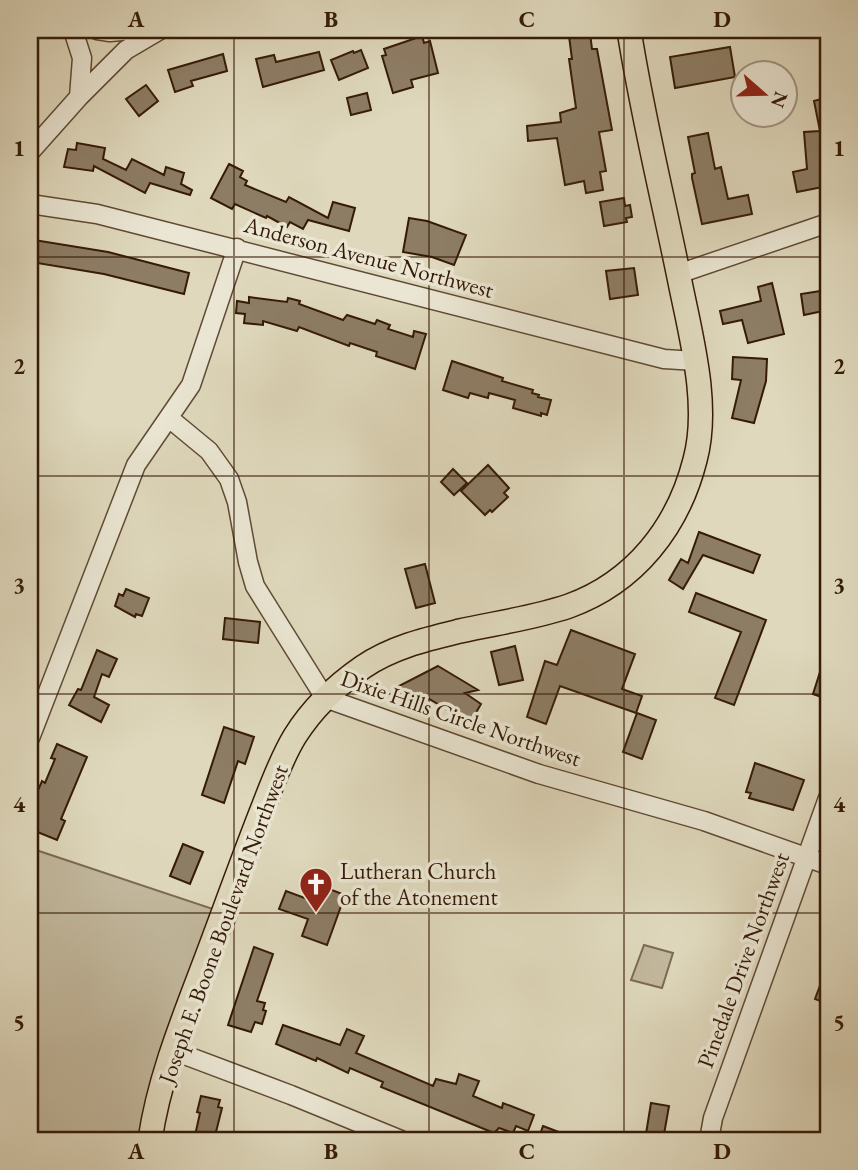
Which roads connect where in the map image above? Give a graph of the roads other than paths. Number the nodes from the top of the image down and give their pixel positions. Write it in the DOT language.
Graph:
graph roads {
  1 [pos="73,30"];
  2 [pos="97,30"];
  3 [pos="133,30"];
  4 [pos="160,30"];
  5 [pos="629,30"];
  6 [pos="79,97"];
  7 [pos="30,152"];
  8 [pos="30,204"];
  9 [pos="828,223"];
  10 [pos="237,248"];
  11 [pos="678,274"];
  12 [pos="696,361"];
  13 [pos="169,418"];
  14 [pos="325,698"];
  15 [pos="30,738"];
  16 [pos="828,798"];
  17 [pos="806,857"];
  18 [pos="828,865"];
  19 [pos="174,1051"];
  20 [pos="150,1140"];
  21 [pos="401,1140"];
  22 [pos="709,1140"];
  1 -- 6 [label="street"];
  2 -- 3 [label="street"];
  4 -- 6 [label="street"];
  5 -- 11 [label="main road, Joseph E. Boone Boulevard Northwest"];
  6 -- 7 [label="street"];
  8 -- 10 [label="street, Anderson Avenue Northwest"];
  9 -- 11 [label="street"];
  10 -- 12 [label="street, Anderson Avenue Northwest"];
  10 -- 13 [label="street"];
  11 -- 12 [label="main road, Joseph E. Boone Boulevard Northwest"];
  12 -- 14 [label="main road, Joseph E. Boone Boulevard Northwest"];
  13 -- 14 [label="street, Dixie Hills Circle Northwest"];
  13 -- 15 [label="street"];
  14 -- 17 [label="street, Dixie Hills Circle Northwest"];
  14 -- 19 [label="main road, Joseph E. Boone Boulevard Northwest"];
  16 -- 17 [label="street, Pinedale Drive Northwest"];
  17 -- 18 [label="street, Dixie Hills Circle Northwest"];
  17 -- 22 [label="street, Pinedale Drive Northwest"];
  19 -- 20 [label="main road, Joseph E. Boone Boulevard Northwest"];
  19 -- 21 [label="street"];
}
